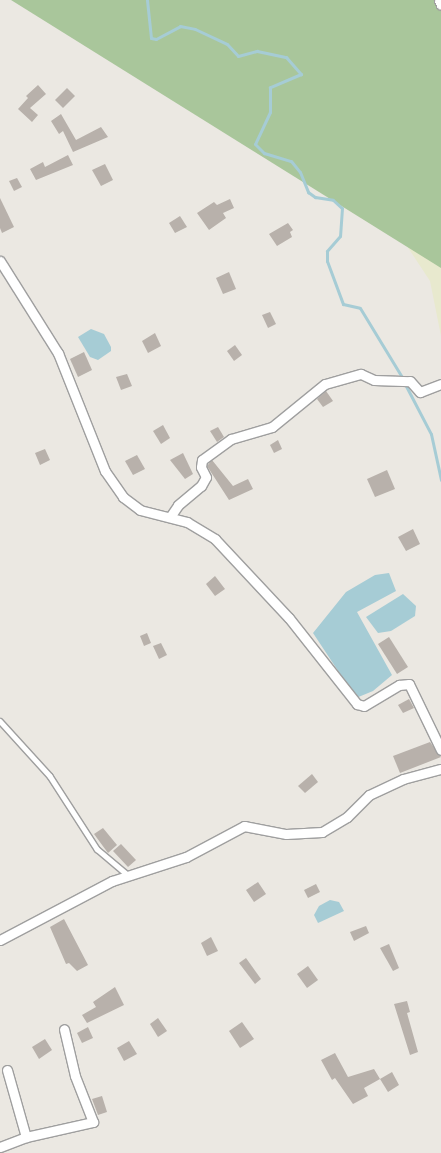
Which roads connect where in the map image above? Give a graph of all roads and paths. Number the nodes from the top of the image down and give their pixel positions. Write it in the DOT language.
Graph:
graph roads {
  1 [pos="439,0"];
  2 [pos="441,5"];
  3 [pos="0,261"];
  4 [pos="441,384"];
  5 [pos="170,517"];
  6 [pos="0,721"];
  7 [pos="441,750"];
  8 [pos="441,769"];
  9 [pos="128,874"];
  10 [pos="0,940"];
  11 [pos="64,1029"];
  12 [pos="7,1070"];
  13 [pos="26,1137"];
  14 [pos="0,1147"];
  1 -- 2 [label="street"];
  3 -- 5 [label="street"];
  4 -- 5 [label="street"];
  5 -- 7 [label="street"];
  6 -- 9 [label="lane"];
  8 -- 9 [label="street"];
  9 -- 10 [label="street"];
  11 -- 13 [label="street"];
  12 -- 13 [label="street"];
  13 -- 14 [label="street"];
}
